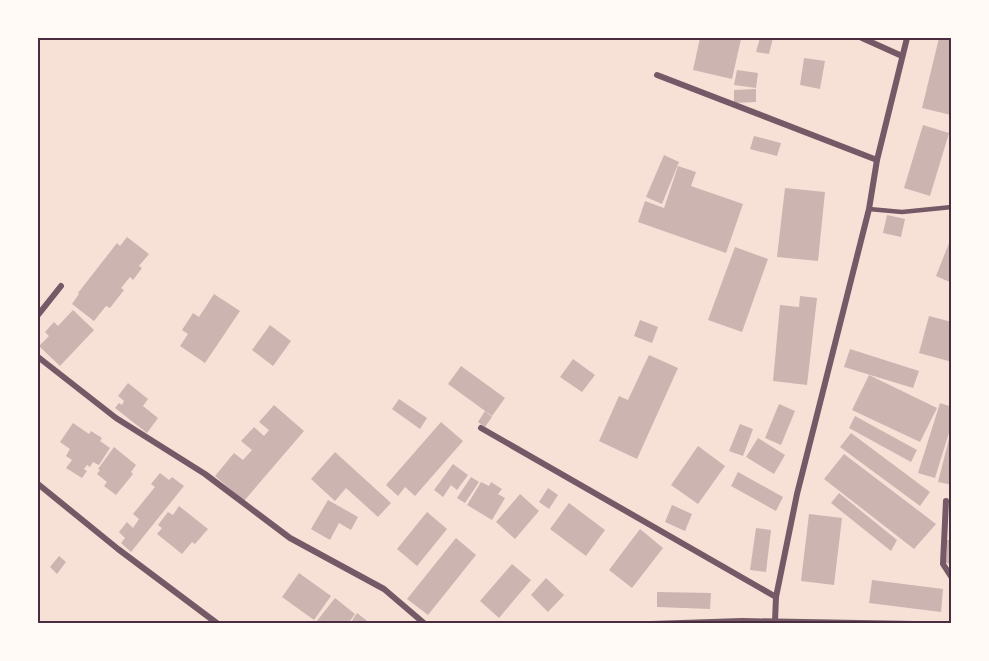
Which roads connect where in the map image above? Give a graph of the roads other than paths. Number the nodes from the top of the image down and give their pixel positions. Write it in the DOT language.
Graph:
graph roads {
  1 [pos="862,38"];
  2 [pos="907,38"];
  3 [pos="902,56"];
  4 [pos="657,75"];
  5 [pos="878,160"];
  6 [pos="951,207"];
  7 [pos="869,209"];
  8 [pos="61,286"];
  9 [pos="38,315"];
  10 [pos="38,357"];
  11 [pos="481,428"];
  12 [pos="38,484"];
  13 [pos="946,501"];
  14 [pos="951,578"];
  15 [pos="776,597"];
  16 [pos="775,621"];
  17 [pos="742,622"];
  18 [pos="218,624"];
  19 [pos="425,624"];
  20 [pos="651,624"];
  21 [pos="915,624"];
  1 -- 3 [label="street"];
  2 -- 3 [label="street"];
  3 -- 5 [label="street"];
  4 -- 5 [label="street"];
  5 -- 7 [label="street"];
  6 -- 7 [label="lane"];
  7 -- 15 [label="street"];
  8 -- 9 [label="street"];
  10 -- 19 [label="street"];
  11 -- 15 [label="street"];
  12 -- 18 [label="street"];
  13 -- 14 [label="street"];
  15 -- 16 [label="street"];
  16 -- 17 [label="street"];
  16 -- 21 [label="street"];
  17 -- 20 [label="street"];
}
